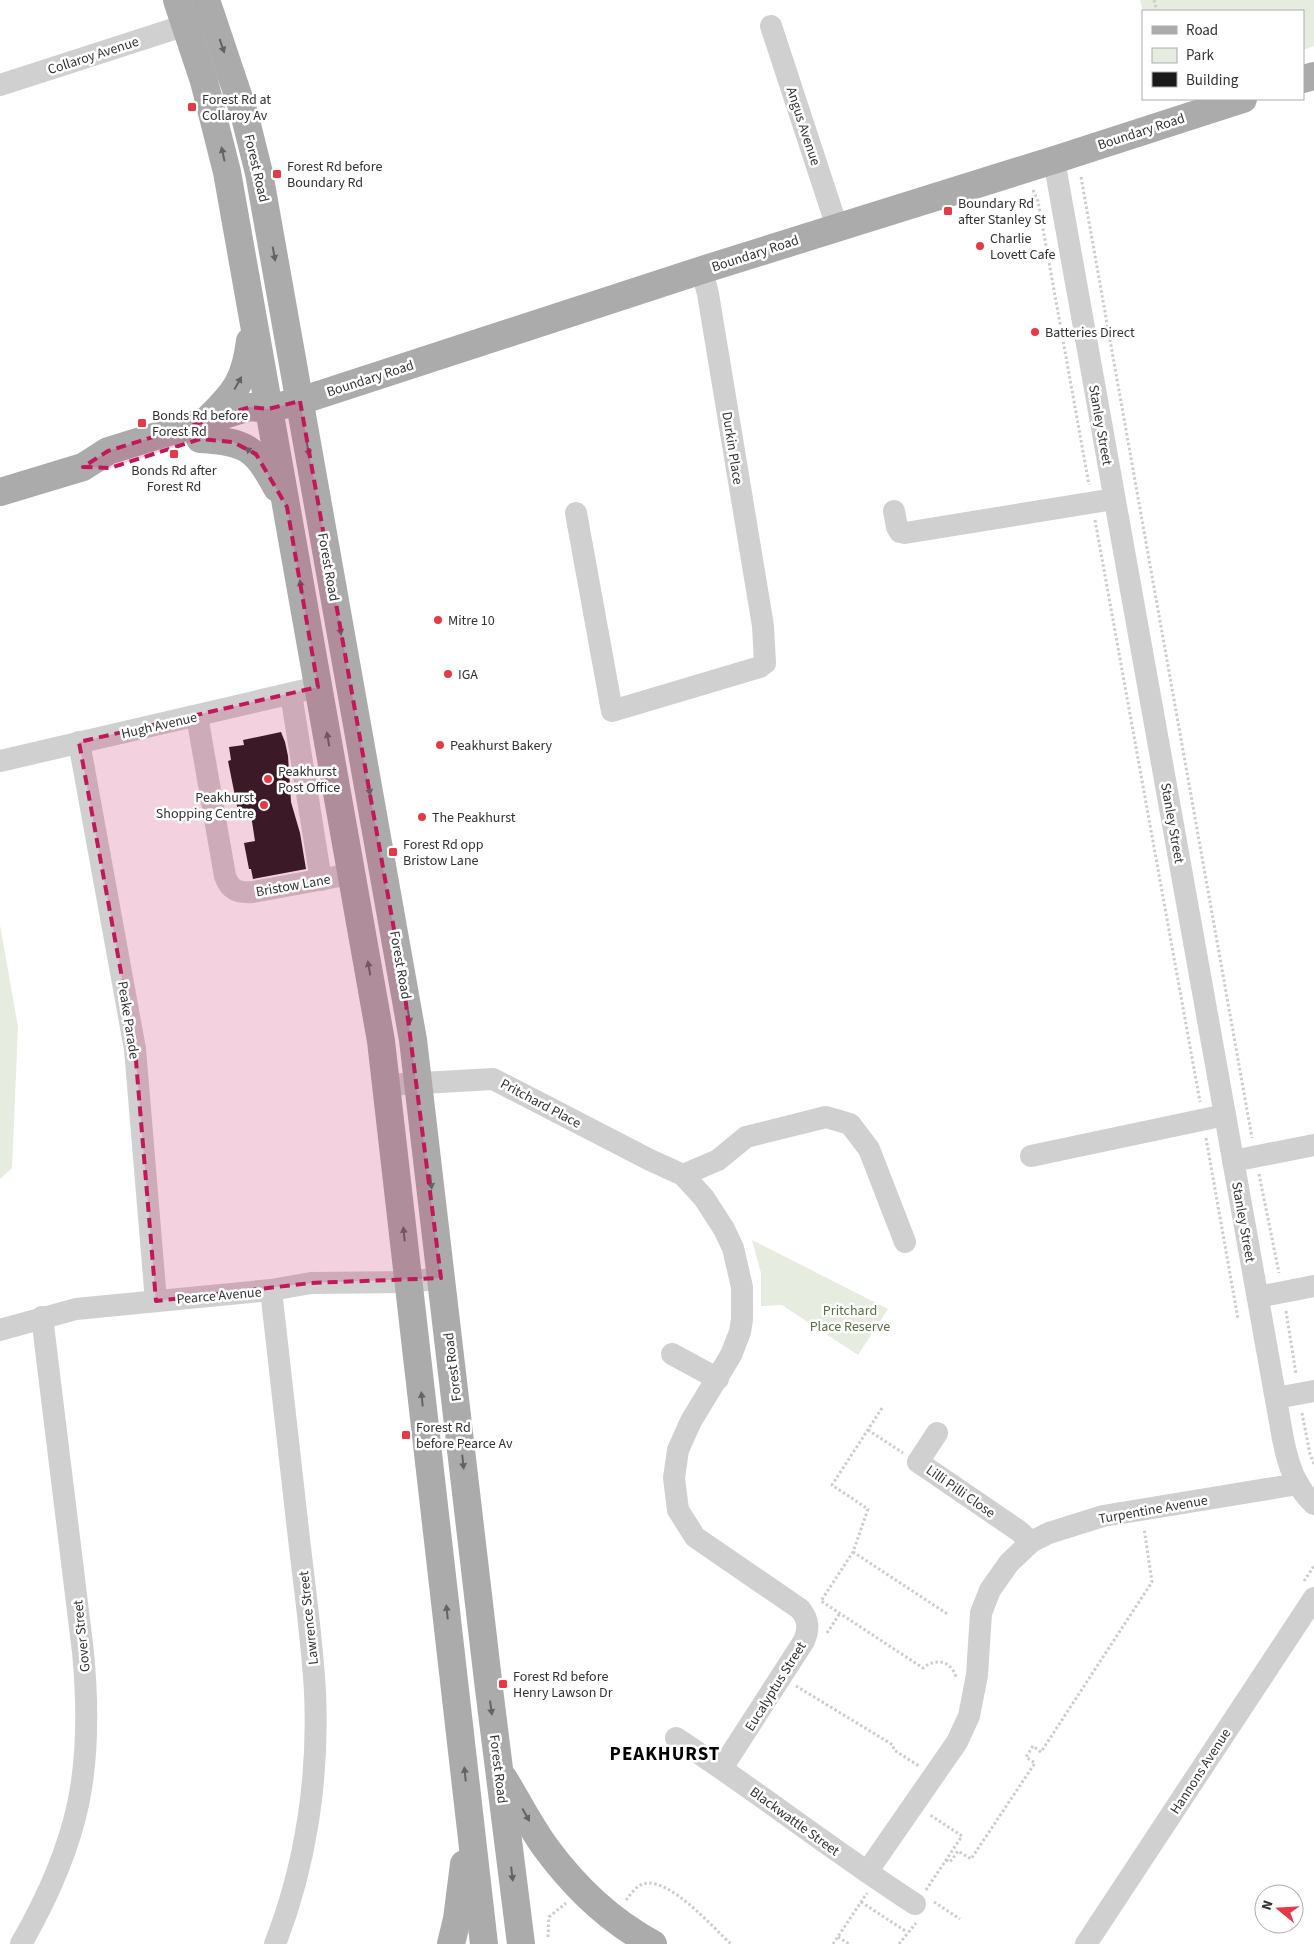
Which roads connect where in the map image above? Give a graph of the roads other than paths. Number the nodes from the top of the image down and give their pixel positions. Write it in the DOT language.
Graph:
graph roads {
  1 [pos="177,0"];
  2 [pos="206,0"];
  3 [pos="186,25"];
  4 [pos="771,26"];
  5 [pos="0,85"];
  6 [pos="1240,100"];
  7 [pos="1054,160"];
  8 [pos="837,227"];
  9 [pos="702,270"];
  10 [pos="252,320"];
  11 [pos="300,401"];
  12 [pos="268,409"];
  13 [pos="203,430"];
  14 [pos="0,492"];
  15 [pos="1114,499"];
  16 [pos="286,508"];
  17 [pos="894,511"];
  18 [pos="576,513"];
  19 [pos="318,687"];
  20 [pos="291,694"];
  21 [pos="197,716"];
  22 [pos="79,742"];
  23 [pos="0,761"];
  24 [pos="351,874"];
  25 [pos="321,880"];
  26 [pos="419,1082"];
  27 [pos="387,1085"];
  28 [pos="1225,1115"];
  29 [pos="1314,1145"];
  30 [pos="1031,1156"];
  31 [pos="1233,1161"];
  32 [pos="684,1175"];
  33 [pos="905,1242"];
  34 [pos="441,1278"];
  35 [pos="409,1282"];
  36 [pos="1314,1286"];
  37 [pos="271,1290"];
  38 [pos="1258,1297"];
  39 [pos="156,1300"];
  40 [pos="42,1317"];
  41 [pos="0,1330"];
  42 [pos="672,1354"];
  43 [pos="718,1379"];
  44 [pos="1306,1392"];
  45 [pos="1276,1398"];
  46 [pos="937,1433"];
  47 [pos="1298,1484"];
  48 [pos="1314,1504"];
  49 [pos="694,1537"];
  50 [pos="1031,1542"];
  51 [pos="1314,1598"];
  52 [pos="676,1738"];
  53 [pos="722,1768"];
  54 [pos="500,1774"];
  55 [pos="469,1810"];
  56 [pos="872,1876"];
  57 [pos="923,1900"];
  58 [pos="20,1944"];
  59 [pos="275,1944"];
  60 [pos="451,1944"];
  61 [pos="484,1944"];
  62 [pos="521,1944"];
  63 [pos="653,1944"];
  64 [pos="1086,1944"];
  1 -- 3 [label="main road"];
  2 -- 11 [label="main road, Forest Road, one-way"];
  3 -- 5 [label="street, Collaroy Avenue"];
  10 -- 3 [label="main road, one-way"];
  4 -- 8 [label="street, Angus Avenue"];
  6 -- 7 [label="main road, Boundary Road"];
  7 -- 8 [label="main road, Boundary Road"];
  7 -- 15 [label="street, Stanley Street"];
  8 -- 9 [label="main road, Boundary Road"];
  9 -- 11 [label="main road, Boundary Road"];
  9 -- 18 [label="street, Durkin Place"];
  10 -- 12 [label="main road"];
  13 -- 10 [label="main road, one-way"];
  11 -- 12 [label="main road, Boundary Road"];
  11 -- 26 [label="main road, Forest Road, one-way"];
  12 -- 13 [label="main road"];
  12 -- 16 [label="main road"];
  13 -- 14 [label="main road"];
  16 -- 13 [label="main road, one-way"];
  15 -- 17 [label="street"];
  15 -- 28 [label="street, Stanley Street"];
  19 -- 16 [label="main road, one-way"];
  19 -- 20 [label="street, Hugh Avenue"];
  24 -- 19 [label="main road, one-way"];
  20 -- 21 [label="street, Hugh Avenue"];
  20 -- 25 [label="street"];
  21 -- 22 [label="street, Hugh Avenue"];
  21 -- 25 [label="street, Bristow Lane"];
  22 -- 23 [label="street, Hugh Avenue"];
  22 -- 39 [label="street, Peake Parade"];
  24 -- 25 [label="street, Bristow Lane"];
  27 -- 24 [label="main road, one-way"];
  26 -- 27 [label="street, Pritchard Place"];
  26 -- 32 [label="street, Pritchard Place"];
  26 -- 34 [label="main road, Forest Road, one-way"];
  35 -- 27 [label="main road, one-way"];
  28 -- 30 [label="street"];
  28 -- 31 [label="street, Stanley Street"];
  29 -- 31 [label="street"];
  31 -- 38 [label="street, Stanley Street"];
  32 -- 33 [label="street"];
  32 -- 43 [label="street, Pritchard Place"];
  34 -- 35 [label="street, Pearce Avenue"];
  34 -- 54 [label="main road, Forest Road, one-way"];
  35 -- 37 [label="street, Pearce Avenue"];
  55 -- 35 [label="main road, one-way"];
  36 -- 38 [label="street"];
  37 -- 39 [label="street, Pearce Avenue"];
  37 -- 59 [label="street, Lawrence Street"];
  38 -- 45 [label="street, Stanley Street"];
  39 -- 40 [label="street, Pearce Avenue"];
  40 -- 41 [label="street, Pearce Avenue"];
  40 -- 58 [label="street, Gover Street"];
  42 -- 43 [label="street"];
  43 -- 49 [label="street, Pritchard Place"];
  44 -- 45 [label="street"];
  45 -- 47 [label="street, Stanley Street"];
  46 -- 50 [label="street, Lilli Pilli Close"];
  47 -- 48 [label="street, Stanley Street"];
  47 -- 50 [label="street, Turpentine Avenue"];
  49 -- 53 [label="street, Eucalyptus Street"];
  50 -- 56 [label="street, Turpentine Avenue"];
  51 -- 64 [label="street, Hannons Avenue"];
  52 -- 53 [label="street, Blackwattle Street"];
  53 -- 56 [label="street, Blackwattle Street"];
  54 -- 62 [label="main road, Forest Road, one-way"];
  54 -- 63 [label="main road, one-way"];
  55 -- 60 [label="main road"];
  55 -- 61 [label="main road"];
  56 -- 57 [label="street, Blackwattle Street"];
}
